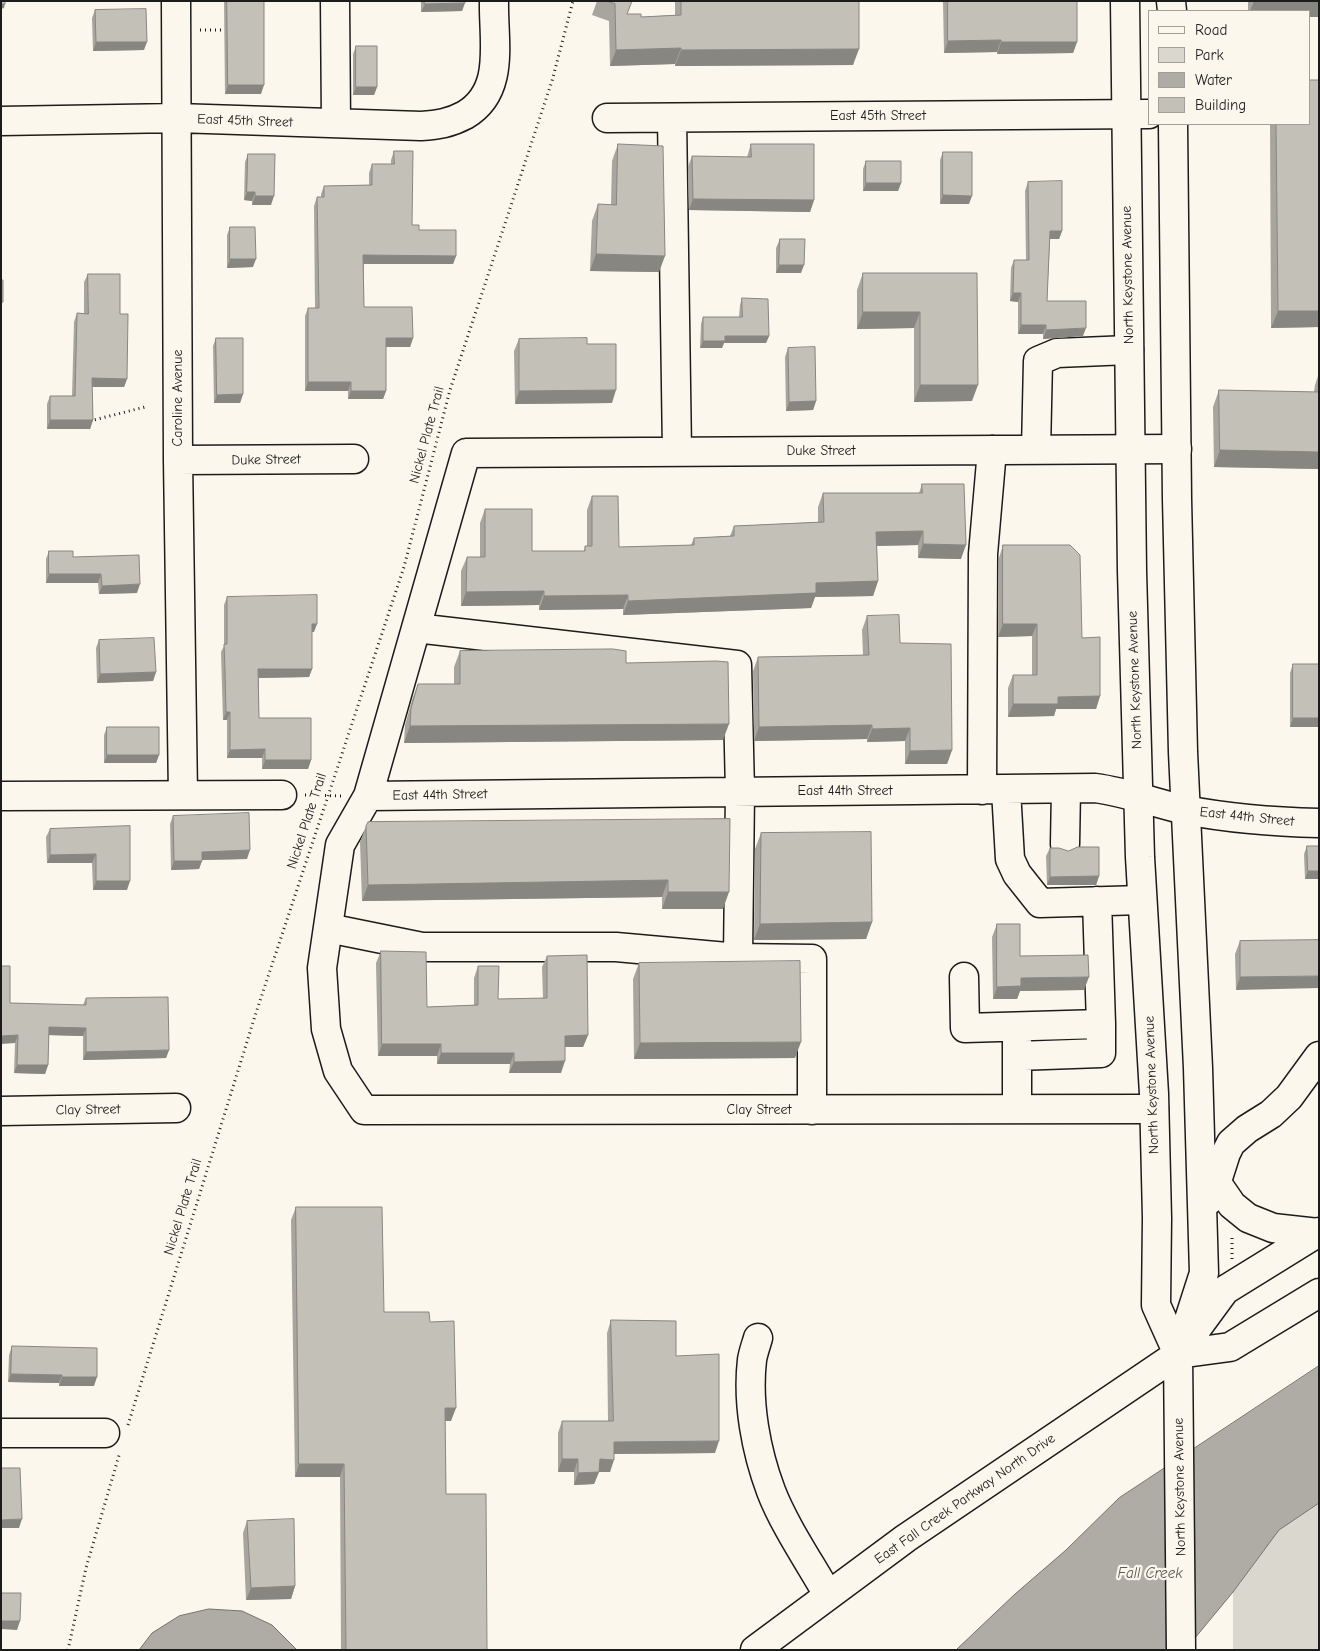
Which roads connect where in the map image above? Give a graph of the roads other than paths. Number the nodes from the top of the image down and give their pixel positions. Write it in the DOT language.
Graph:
graph roads {
  1 [pos="176,1"];
  2 [pos="335,1"];
  3 [pos="494,1"];
  4 [pos="1125,1"];
  5 [pos="1138,114"];
  6 [pos="177,118"];
  7 [pos="607,118"];
  8 [pos="672,118"];
  9 [pos="1,121"];
  10 [pos="336,123"];
  11 [pos="1173,125"];
  12 [pos="1129,350"];
  13 [pos="1130,449"];
  14 [pos="1177,449"];
  15 [pos="992,450"];
  16 [pos="1036,450"];
  17 [pos="677,452"];
  18 [pos="354,459"];
  19 [pos="178,460"];
  20 [pos="416,628"];
  21 [pos="1066,789"];
  22 [pos="994,790"];
  23 [pos="740,792"];
  24 [pos="282,795"];
  25 [pos="1,796"];
  26 [pos="183,796"];
  27 [pos="368,796"];
  28 [pos="1138,798"];
  29 [pos="1186,810"];
  30 [pos="1319,823"];
  31 [pos="1065,844"];
  32 [pos="1142,900"];
  33 [pos="1097,901"];
  34 [pos="328,928"];
  35 [pos="738,958"];
  36 [pos="964,977"];
  37 [pos="1101,1024"];
  38 [pos="1017,1027"];
  39 [pos="1017,1056"];
  40 [pos="1319,1056"];
  41 [pos="176,1108"];
  42 [pos="1017,1109"];
  43 [pos="1154,1109"];
  44 [pos="812,1110"];
  45 [pos="1,1111"];
  46 [pos="1209,1171"];
  47 [pos="1318,1233"];
  48 [pos="1319,1293"];
  49 [pos="758,1338"];
  50 [pos="1178,1354"];
  51 [pos="1,1433"];
  52 [pos="117,1437"];
  53 [pos="828,1595"];
  54 [pos="755,1650"];
  55 [pos="1181,1650"];
  1 -- 6 [label="street, Caroline Avenue"];
  2 -- 10 [label="street"];
  3 -- 10 [label="street, East 45th Street"];
  4 -- 5 [label="street, North Keystone Avenue"];
  5 -- 8 [label="street, East 45th Street"];
  5 -- 12 [label="street, North Keystone Avenue"];
  6 -- 9 [label="street, East 45th Street"];
  6 -- 10 [label="street, East 45th Street"];
  6 -- 19 [label="street, Caroline Avenue"];
  7 -- 8 [label="street, East 45th Street"];
  8 -- 17 [label="street"];
  11 -- 14 [label="street"];
  12 -- 13 [label="street, North Keystone Avenue"];
  12 -- 16 [label="street"];
  13 -- 14 [label="street, Duke Street"];
  13 -- 16 [label="street, Duke Street"];
  13 -- 28 [label="street, North Keystone Avenue"];
  14 -- 29 [label="street"];
  15 -- 16 [label="street, Duke Street"];
  15 -- 17 [label="street, Duke Street"];
  15 -- 22 [label="street"];
  17 -- 20 [label="street, Duke Street"];
  18 -- 19 [label="street, Duke Street"];
  19 -- 26 [label="street, Caroline Avenue"];
  20 -- 23 [label="street"];
  20 -- 27 [label="street"];
  21 -- 22 [label="street, East 44th Street"];
  21 -- 28 [label="street, East 44th Street"];
  21 -- 31 [label="street"];
  22 -- 23 [label="street, East 44th Street"];
  22 -- 33 [label="street"];
  23 -- 27 [label="street, East 44th Street"];
  23 -- 35 [label="street"];
  24 -- 26 [label="street"];
  25 -- 26 [label="street"];
  27 -- 34 [label="street"];
  28 -- 29 [label="street, East 44th Street"];
  28 -- 32 [label="street, North Keystone Avenue"];
  29 -- 30 [label="street, East 44th Street"];
  29 -- 46 [label="street"];
  32 -- 33 [label="street"];
  32 -- 43 [label="street, North Keystone Avenue"];
  33 -- 37 [label="street"];
  34 -- 35 [label="street"];
  34 -- 44 [label="street, Clay Street"];
  35 -- 44 [label="street"];
  36 -- 38 [label="street"];
  37 -- 38 [label="street"];
  37 -- 39 [label="street"];
  38 -- 39 [label="street"];
  39 -- 42 [label="street"];
  40 -- 46 [label="street"];
  41 -- 45 [label="street, Clay Street"];
  42 -- 43 [label="street, Clay Street"];
  42 -- 44 [label="street, Clay Street"];
  43 -- 50 [label="street, North Keystone Avenue"];
  46 -- 47 [label="street"];
  46 -- 50 [label="street, North Keystone Avenue"];
  47 -- 50 [label="street, East Fall Creek Parkway North Drive"];
  48 -- 50 [label="street, East Fall Creek Parkway North Drive"];
  49 -- 53 [label="street"];
  50 -- 53 [label="street, East Fall Creek Parkway North Drive"];
  50 -- 55 [label="street, North Keystone Avenue"];
  51 -- 52 [label="street"];
  53 -- 54 [label="street, East Fall Creek Parkway North Drive"];
}
